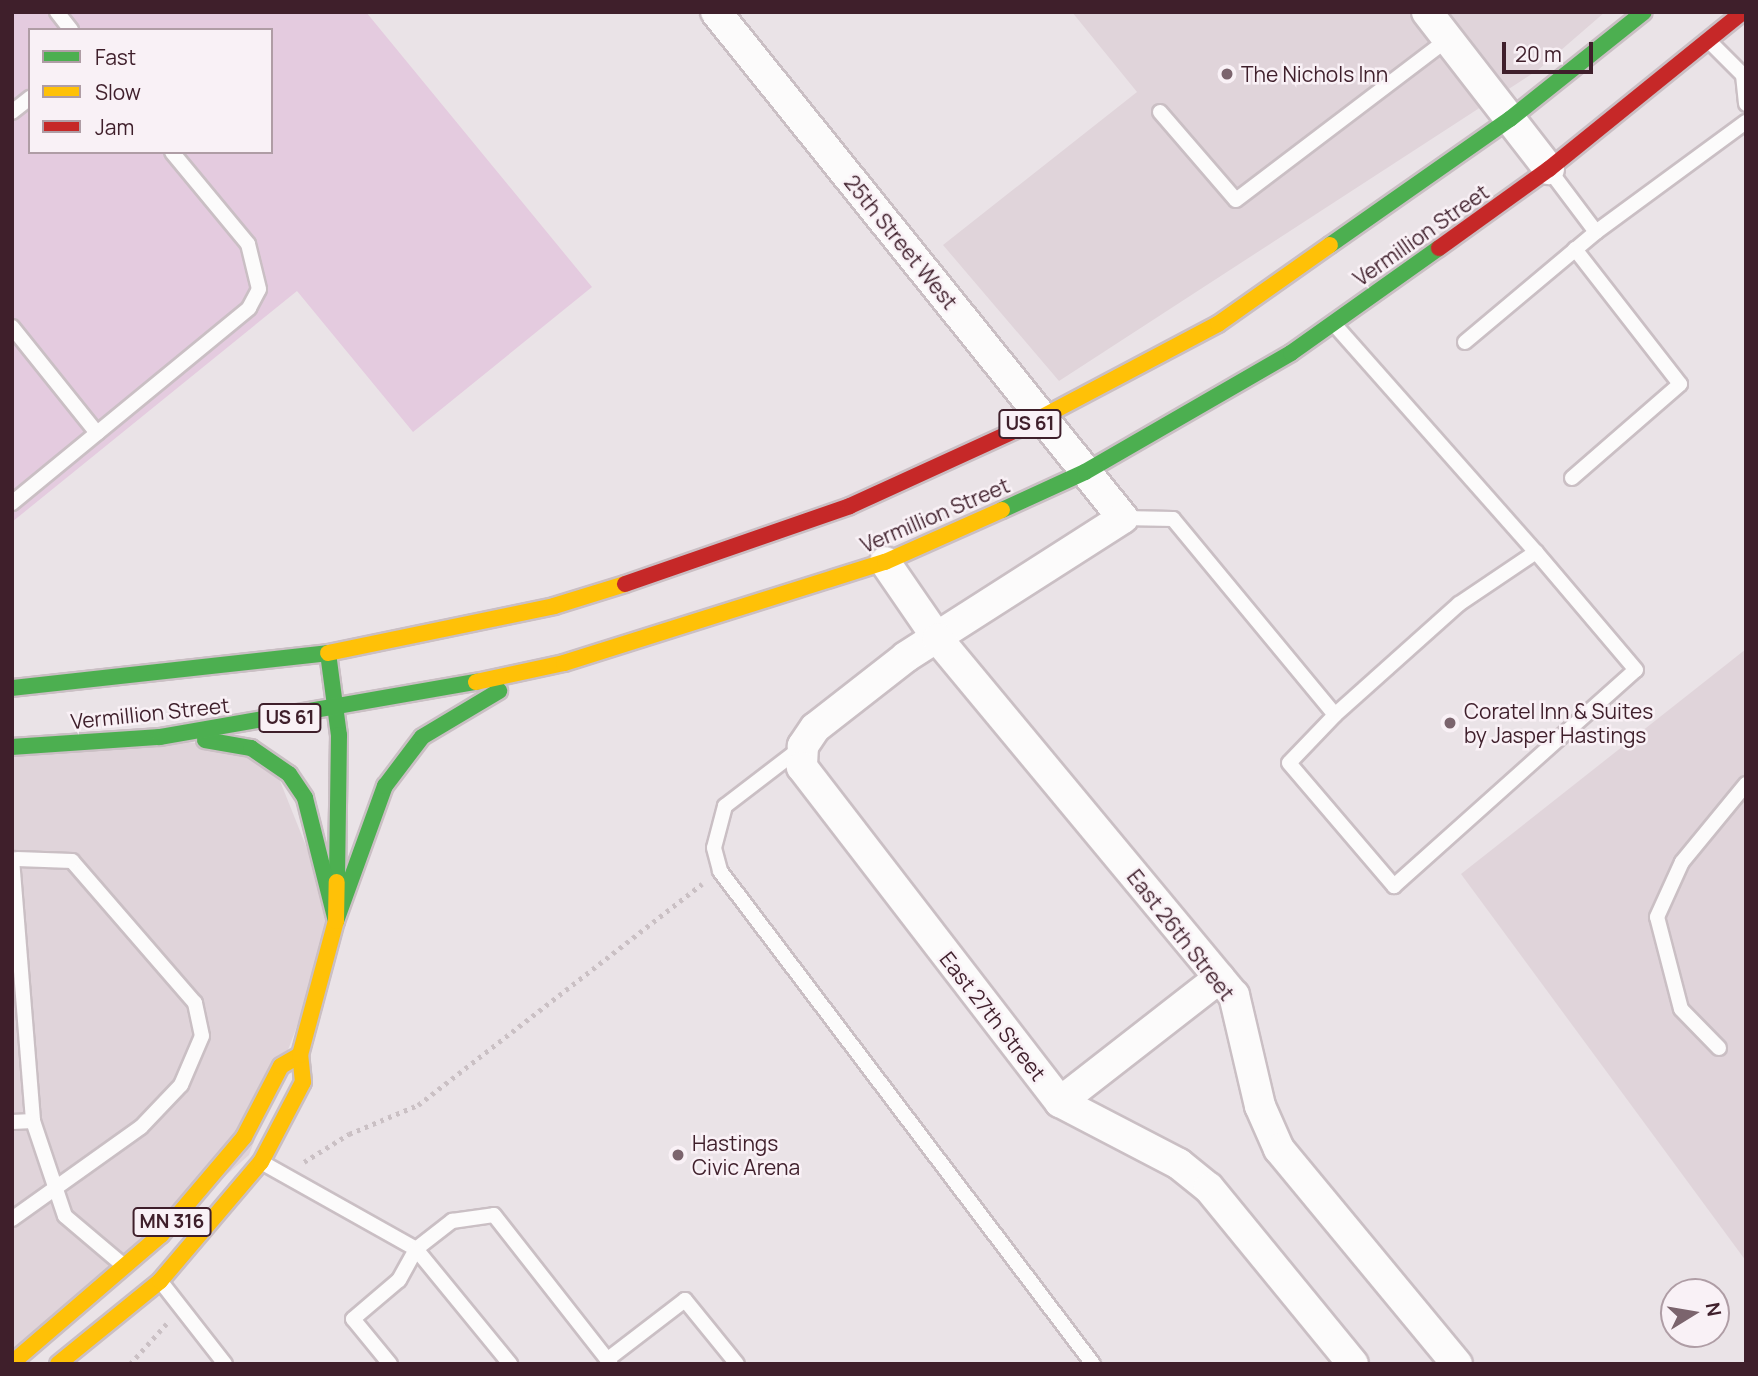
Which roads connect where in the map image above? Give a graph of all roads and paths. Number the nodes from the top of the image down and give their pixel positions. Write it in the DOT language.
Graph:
graph roads {
  1 [pos="57,12"];
  2 [pos="716,12"];
  3 [pos="1427,12"];
  4 [pos="1644,12"];
  5 [pos="1743,12"];
  6 [pos="69,28"];
  7 [pos="1448,39"];
  8 [pos="1708,41"];
  9 [pos="28,100"];
  10 [pos="1746,104"];
  11 [pos="12,112"];
  12 [pos="1160,112"];
  13 [pos="1510,120"];
  14 [pos="1746,122"];
  15 [pos="174,154"];
  16 [pos="1549,169"];
  17 [pos="1596,232"];
  18 [pos="1575,249"];
  19 [pos="1333,323"];
  20 [pos="12,327"];
  21 [pos="1465,342"];
  22 [pos="1044,417"];
  23 [pos="97,433"];
  24 [pos="1085,472"];
  25 [pos="1572,478"];
  26 [pos="12,503"];
  27 [pos="1123,518"];
  28 [pos="1536,552"];
  29 [pos="885,562"];
  30 [pos="938,639"];
  31 [pos="328,653"];
  32 [pos="564,663"];
  33 [pos="12,688"];
  34 [pos="337,711"];
  35 [pos="1335,715"];
  36 [pos="160,737"];
  37 [pos="803,746"];
  38 [pos="12,747"];
  39 [pos="1746,784"];
  40 [pos="14,859"];
  41 [pos="720,871"];
  42 [pos="337,921"];
  43 [pos="1219,978"];
  44 [pos="1718,1048"];
  45 [pos="300,1055"];
  46 [pos="1060,1102"];
  47 [pos="33,1121"];
  48 [pos="12,1122"];
  49 [pos="261,1162"];
  50 [pos="288,1177"];
  51 [pos="55,1186"];
  52 [pos="12,1219"];
  53 [pos="416,1249"];
  54 [pos="124,1266"];
  55 [pos="160,1281"];
  56 [pos="184,1305"];
  57 [pos="609,1361"];
  58 [pos="12,1363"];
  59 [pos="58,1364"];
  60 [pos="130,1364"];
  61 [pos="225,1364"];
  62 [pos="390,1364"];
  63 [pos="510,1364"];
  64 [pos="737,1364"];
  65 [pos="1093,1364"];
  66 [pos="1353,1364"];
  67 [pos="1457,1364"];
  1 -- 6 [label="lane"];
  2 -- 22 [label="street, 25th Street West"];
  3 -- 7 [label="street"];
  4 -- 13 [label="main road, Vermillion Street / US 61"];
  5 -- 8 [label="main road, Vermillion Street / US 61"];
  7 -- 12 [label="lane"];
  7 -- 13 [label="street"];
  8 -- 10 [label="lane"];
  8 -- 16 [label="main road, Vermillion Street / US 61"];
  9 -- 11 [label="lane"];
  13 -- 16 [label="street"];
  13 -- 22 [label="main road, Vermillion Street / US 61"];
  14 -- 17 [label="lane"];
  15 -- 23 [label="lane"];
  16 -- 17 [label="lane"];
  16 -- 19 [label="main road, Vermillion Street / US 61"];
  17 -- 18 [label="lane"];
  18 -- 21 [label="lane"];
  18 -- 25 [label="lane"];
  19 -- 24 [label="main road, Vermillion Street / US 61"];
  19 -- 28 [label="lane"];
  20 -- 23 [label="lane"];
  22 -- 24 [label="street, 25th Street West"];
  22 -- 31 [label="main road, Vermillion Street / US 61"];
  23 -- 26 [label="lane"];
  24 -- 27 [label="street, 25th Street West"];
  24 -- 29 [label="main road, Vermillion Street / US 61"];
  27 -- 30 [label="street"];
  27 -- 35 [label="lane"];
  28 -- 35 [label="lane"];
  28 -- 35 [label="lane"];
  29 -- 30 [label="street, East 26th Street"];
  29 -- 32 [label="main road, Vermillion Street / US 61"];
  30 -- 37 [label="street"];
  30 -- 43 [label="street, East 26th Street"];
  31 -- 33 [label="main road, Vermillion Street / US 61"];
  31 -- 34 [label="main road, MN 316"];
  32 -- 34 [label="main road, Vermillion Street / US 61"];
  32 -- 42 [label="main road"];
  34 -- 36 [label="main road, Vermillion Street / US 61"];
  34 -- 42 [label="main road, MN 316"];
  36 -- 38 [label="main road, Vermillion Street / US 61"];
  36 -- 42 [label="main road"];
  37 -- 41 [label="lane"];
  37 -- 46 [label="street, East 27th Street"];
  39 -- 44 [label="lane"];
  40 -- 47 [label="lane"];
  40 -- 51 [label="lane"];
  41 -- 50 [label="path"];
  41 -- 65 [label="lane"];
  42 -- 45 [label="main road, MN 316"];
  43 -- 46 [label="street"];
  43 -- 67 [label="street, East 26th Street"];
  45 -- 49 [label="main road, MN 316"];
  45 -- 54 [label="main road, MN 316"];
  46 -- 66 [label="street, East 27th Street"];
  47 -- 48 [label="lane"];
  47 -- 51 [label="lane"];
  49 -- 50 [label="lane"];
  49 -- 55 [label="main road, MN 316"];
  50 -- 53 [label="lane"];
  51 -- 52 [label="lane"];
  51 -- 54 [label="lane"];
  53 -- 57 [label="lane"];
  53 -- 62 [label="lane"];
  53 -- 63 [label="lane"];
  54 -- 58 [label="main road, MN 316"];
  55 -- 56 [label="lane"];
  55 -- 59 [label="main road, MN 316"];
  56 -- 60 [label="path"];
  56 -- 61 [label="lane"];
  57 -- 64 [label="lane"];
}
